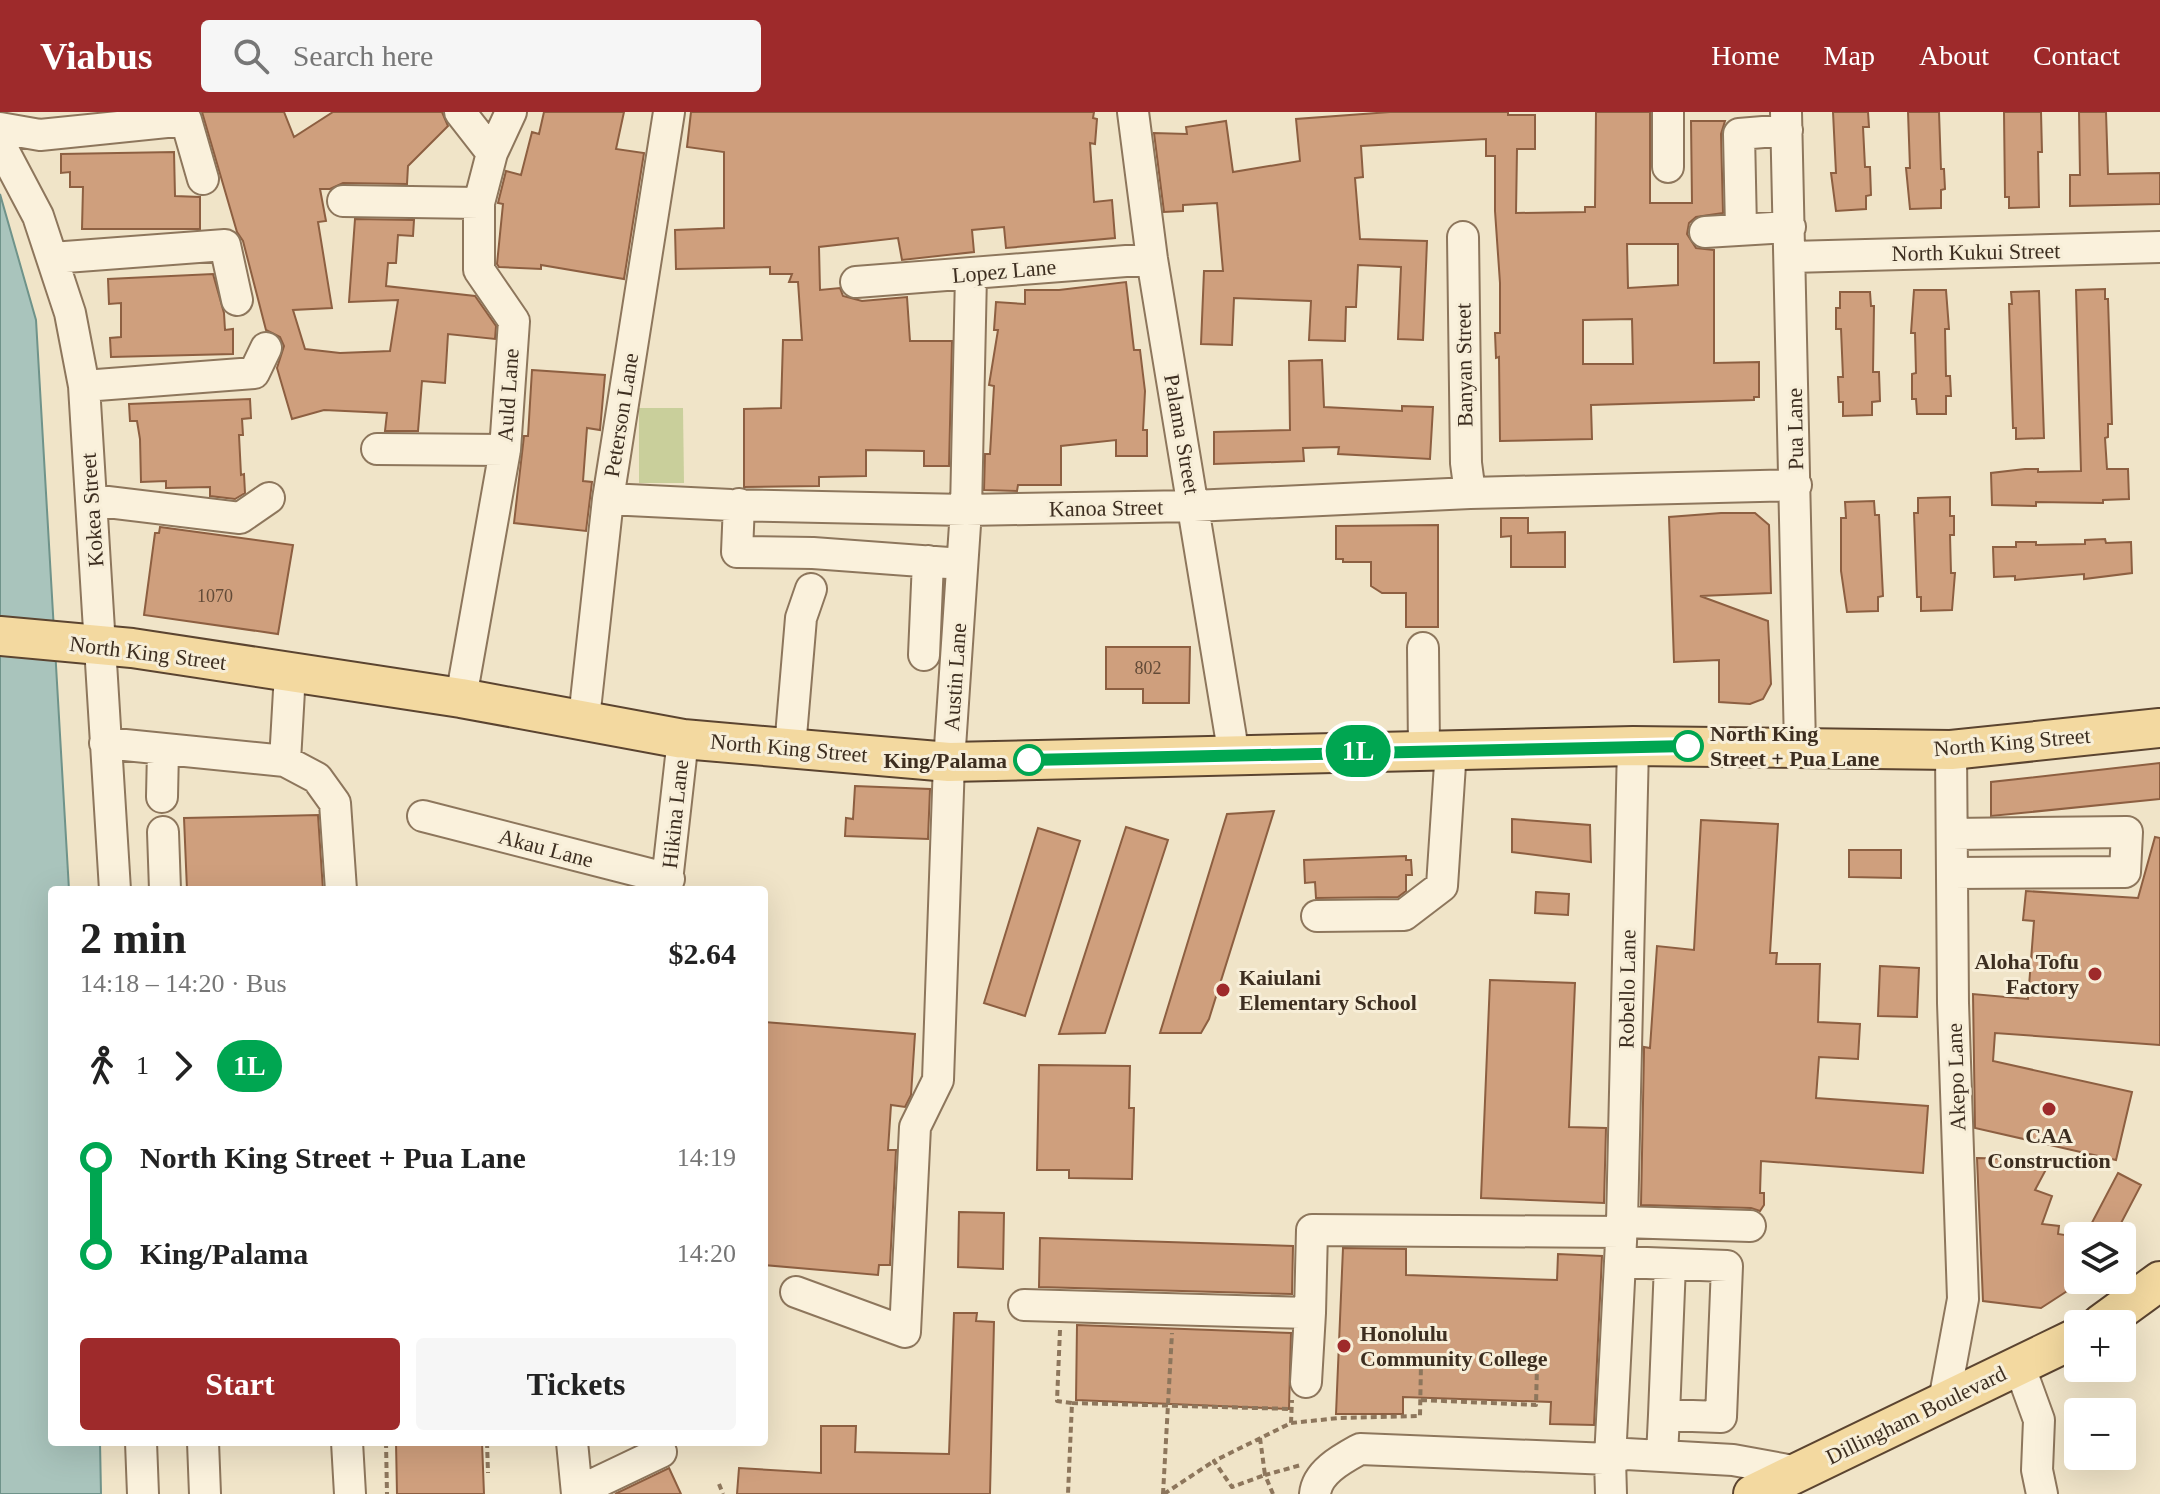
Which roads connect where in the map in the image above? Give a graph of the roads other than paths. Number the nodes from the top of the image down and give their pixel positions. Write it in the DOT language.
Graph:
graph roads {
  1 [pos="460,112"];
  2 [pos="511,112"];
  3 [pos="669,112"];
  4 [pos="1133,112"];
  5 [pos="1668,112"];
  6 [pos="1786,121"];
  7 [pos="0,128"];
  8 [pos="0,144"];
  9 [pos="492,153"];
  10 [pos="1668,167"];
  11 [pos="203,179"];
  12 [pos="343,201"];
  13 [pos="479,203"];
  14 [pos="1741,229"];
  15 [pos="1705,232"];
  16 [pos="1463,237"];
  17 [pos="1791,242"];
  18 [pos="2160,247"];
  19 [pos="52,258"];
  20 [pos="1152,259"];
  21 [pos="971,274"];
  22 [pos="856,282"];
  23 [pos="237,300"];
  24 [pos="266,348"];
  25 [pos="84,386"];
  26 [pos="377,449"];
  27 [pos="505,450"];
  28 [pos="1796,485"];
  29 [pos="1470,493"];
  30 [pos="269,498"];
  31 [pos="608,499"];
  32 [pos="91,500"];
  33 [pos="739,504"];
  34 [pos="1194,506"];
  35 [pos="966,510"];
  36 [pos="928,561"];
  37 [pos="962,564"];
  38 [pos="812,569"];
  39 [pos="0,636"];
  40 [pos="88,644"];
  41 [pos="1423,648"];
  42 [pos="924,655"];
  43 [pos="290,673"];
  44 [pos="461,698"];
  45 [pos="584,719"];
  46 [pos="2160,728"];
  47 [pos="683,739"];
  48 [pos="105,743"];
  49 [pos="1633,746"];
  50 [pos="1800,746"];
  51 [pos="790,748"];
  52 [pos="163,750"];
  53 [pos="1438,750"];
  54 [pos="1951,750"];
  55 [pos="1234,756"];
  56 [pos="285,761"];
  57 [pos="949,762"];
  58 [pos="162,797"];
  59 [pos="423,816"];
  60 [pos="163,832"];
  61 [pos="1952,834"];
  62 [pos="1952,873"];
  63 [pos="667,885"];
  64 [pos="115,886"];
  65 [pos="165,886"];
  66 [pos="341,886"];
  67 [pos="1317,916"];
  68 [pos="1750,1226"];
  69 [pos="1622,1227"];
  70 [pos="1620,1262"];
  71 [pos="1670,1264"];
  72 [pos="2160,1281"];
  73 [pos="796,1292"];
  74 [pos="1024,1305"];
  75 [pos="2120,1310"];
  76 [pos="1310,1313"];
  77 [pos="2064,1344"];
  78 [pos="2019,1365"];
  79 [pos="1299,1389"];
  80 [pos="1944,1401"];
  81 [pos="1664,1415"];
  82 [pos="141,1446"];
  83 [pos="203,1446"];
  84 [pos="347,1446"];
  85 [pos="572,1446"];
  86 [pos="661,1452"];
  87 [pos="1662,1456"];
  88 [pos="1610,1459"];
  89 [pos="1799,1472"];
  90 [pos="577,1493"];
  91 [pos="143,1494"];
  92 [pos="205,1494"];
  93 [pos="350,1494"];
  94 [pos="1315,1494"];
  95 [pos="1611,1494"];
  96 [pos="1753,1494"];
  97 [pos="2042,1494"];
  1 -- 9 [label="street"];
  2 -- 9 [label="street, Auld Lane"];
  3 -- 31 [label="street, Peterson Lane"];
  4 -- 20 [label="street, Palama Street"];
  5 -- 10 [label="street"];
  6 -- 14 [label="street"];
  6 -- 17 [label="street, Pua Lane"];
  7 -- 11 [label="street"];
  8 -- 19 [label="street, Kokea Street"];
  9 -- 13 [label="street, Auld Lane"];
  12 -- 13 [label="street"];
  13 -- 27 [label="street, Auld Lane"];
  14 -- 15 [label="street, North Kukui Street"];
  14 -- 17 [label="street, North Kukui Street"];
  16 -- 29 [label="street, Banyan Street"];
  17 -- 18 [label="street, North Kukui Street"];
  17 -- 28 [label="street, Pua Lane"];
  19 -- 23 [label="street"];
  19 -- 25 [label="street, Kokea Street"];
  20 -- 21 [label="street, Lopez Lane"];
  20 -- 34 [label="street, Palama Street"];
  21 -- 22 [label="street, Lopez Lane"];
  21 -- 35 [label="street, Austin Lane"];
  24 -- 25 [label="street"];
  25 -- 32 [label="street, Kokea Street"];
  26 -- 27 [label="street"];
  27 -- 44 [label="street, Auld Lane"];
  28 -- 29 [label="street, Kanoa Street"];
  28 -- 50 [label="street, Pua Lane"];
  29 -- 34 [label="street, Kanoa Street"];
  30 -- 32 [label="street"];
  31 -- 33 [label="street, Kanoa Street"];
  31 -- 45 [label="street, Peterson Lane"];
  32 -- 40 [label="street, Kokea Street"];
  33 -- 35 [label="street, Kanoa Street"];
  33 -- 38 [label="street"];
  34 -- 35 [label="street, Kanoa Street"];
  34 -- 55 [label="street, Palama Street"];
  35 -- 37 [label="street, Austin Lane"];
  36 -- 37 [label="street"];
  36 -- 38 [label="street"];
  36 -- 42 [label="street"];
  37 -- 57 [label="street, Austin Lane"];
  38 -- 51 [label="street"];
  39 -- 40 [label="main road, North King Street"];
  40 -- 43 [label="main road, North King Street"];
  40 -- 48 [label="street, Kokea Street"];
  41 -- 53 [label="street"];
  43 -- 44 [label="main road, North King Street"];
  43 -- 56 [label="street"];
  44 -- 45 [label="main road, North King Street"];
  45 -- 47 [label="main road, North King Street"];
  46 -- 54 [label="main road, North King Street"];
  47 -- 51 [label="main road, North King Street"];
  47 -- 63 [label="street, Hikina Lane"];
  48 -- 52 [label="street"];
  48 -- 64 [label="street, Kokea Street"];
  49 -- 50 [label="main road, North King Street"];
  49 -- 53 [label="main road, North King Street"];
  49 -- 69 [label="street, Robello Lane"];
  50 -- 54 [label="main road, North King Street"];
  51 -- 57 [label="main road, North King Street"];
  52 -- 56 [label="street"];
  52 -- 58 [label="street"];
  53 -- 55 [label="main road, North King Street"];
  53 -- 67 [label="street"];
  54 -- 61 [label="street, Akepo Lane"];
  55 -- 57 [label="main road, North King Street"];
  56 -- 66 [label="street"];
  57 -- 73 [label="street, Austin Lane"];
  59 -- 63 [label="street, Akau Lane"];
  60 -- 65 [label="street"];
  61 -- 62 [label="street, Akepo Lane"];
  61 -- 62 [label="street"];
  62 -- 80 [label="street, Akepo Lane"];
  68 -- 69 [label="street"];
  69 -- 70 [label="street, Robello Lane"];
  69 -- 76 [label="street"];
  70 -- 71 [label="street"];
  70 -- 88 [label="street, Robello Lane"];
  71 -- 81 [label="street"];
  71 -- 81 [label="street"];
  72 -- 75 [label="main road"];
  74 -- 76 [label="street"];
  76 -- 79 [label="street"];
  77 -- 78 [label="main road, Dillingham Boulevard"];
  78 -- 80 [label="main road, Dillingham Boulevard"];
  78 -- 97 [label="street"];
  80 -- 89 [label="main road, Dillingham Boulevard"];
  81 -- 87 [label="street"];
  82 -- 91 [label="street"];
  83 -- 92 [label="street"];
  84 -- 93 [label="street"];
  85 -- 90 [label="street"];
  86 -- 90 [label="street"];
  87 -- 88 [label="street"];
  87 -- 89 [label="street"];
  88 -- 94 [label="street"];
  88 -- 95 [label="street, Robello Lane"];
  89 -- 96 [label="main road, Dillingham Boulevard"];
}
